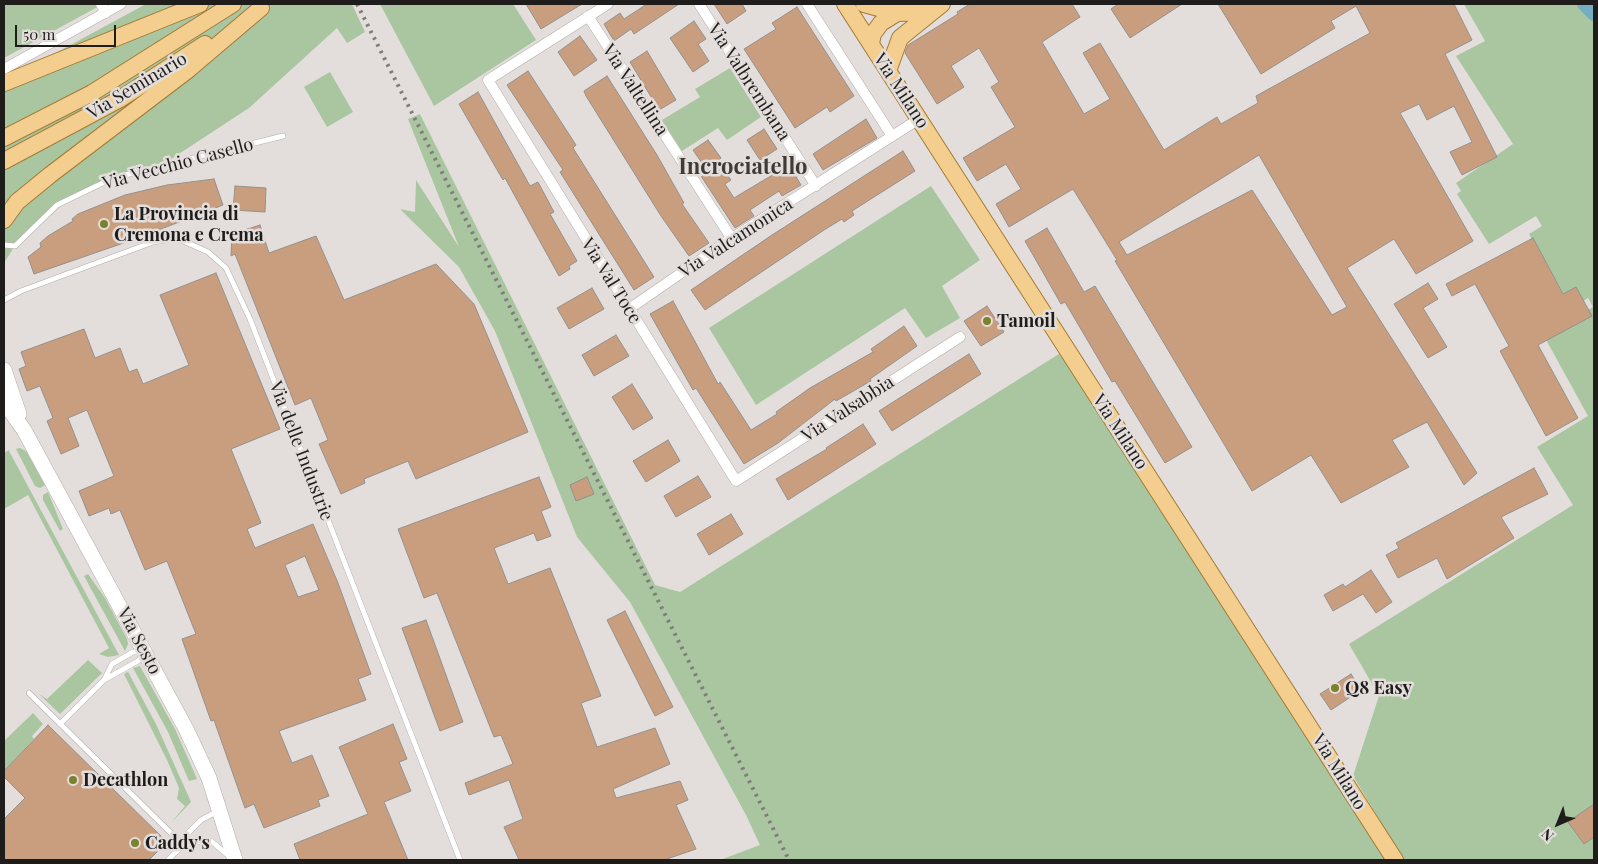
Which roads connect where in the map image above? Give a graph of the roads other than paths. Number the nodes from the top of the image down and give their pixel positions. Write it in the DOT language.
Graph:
graph roads {
  1 [pos="121,4"];
  2 [pos="200,4"];
  3 [pos="233,4"];
  4 [pos="608,4"];
  5 [pos="699,4"];
  6 [pos="807,4"];
  7 [pos="845,4"];
  8 [pos="864,4"];
  9 [pos="264,6"];
  10 [pos="104,8"];
  11 [pos="935,8"];
  12 [pos="898,14"];
  13 [pos="588,16"];
  14 [pos="900,38"];
  15 [pos="871,44"];
  16 [pos="888,70"];
  17 [pos="6,78"];
  18 [pos="920,119"];
  19 [pos="283,136"];
  20 [pos="892,136"];
  21 [pos="4,138"];
  22 [pos="4,161"];
  23 [pos="816,186"];
  24 [pos="4,220"];
  25 [pos="732,239"];
  26 [pos="4,245"];
  27 [pos="4,300"];
  28 [pos="629,309"];
  29 [pos="960,337"];
  30 [pos="4,370"];
  31 [pos="4,402"];
  32 [pos="24,430"];
  33 [pos="736,481"];
  34 [pos="144,652"];
  35 [pos="104,680"];
  36 [pos="29,694"];
  37 [pos="60,724"];
  38 [pos="220,810"];
  39 [pos="183,845"];
  40 [pos="168,860"];
  41 [pos="234,860"];
  42 [pos="460,860"];
  43 [pos="1394,860"];
  1 -- 10 [label="street"];
  2 -- 17 [label="main road"];
  3 -- 21 [label="main road, Via Seminario"];
  4 -- 13 [label="street"];
  5 -- 23 [label="street, Via Valbrembana"];
  6 -- 20 [label="street"];
  7 -- 15 [label="main road, Via Milano"];
  8 -- 12 [label="main road"];
  9 -- 22 [label="main road, Via Seminario"];
  9 -- 24 [label="main road"];
  10 -- 17 [label="street"];
  11 -- 12 [label="main road"];
  11 -- 14 [label="main road"];
  12 -- 15 [label="main road"];
  13 -- 25 [label="street, Via Valtellina"];
  13 -- 28 [label="street, Via Val Toce"];
  14 -- 15 [label="main road"];
  14 -- 16 [label="main road"];
  15 -- 16 [label="main road, Via Milano"];
  16 -- 18 [label="main road, Via Milano"];
  18 -- 20 [label="street, Via Valcamonica"];
  18 -- 43 [label="main road, Via Milano"];
  19 -- 26 [label="lane, Via Vecchio Casello"];
  20 -- 23 [label="street, Via Valcamonica"];
  23 -- 25 [label="street, Via Valcamonica"];
  25 -- 28 [label="street, Via Valcamonica"];
  27 -- 42 [label="lane, Via delle Industrie"];
  28 -- 33 [label="street, Via Val Toce"];
  29 -- 33 [label="street, Via Valsabbia"];
  30 -- 32 [label="street, Via Sesto"];
  31 -- 32 [label="street, Via Sesto"];
  32 -- 34 [label="street, Via Sesto"];
  34 -- 35 [label="lane"];
  34 -- 35 [label="lane"];
  34 -- 38 [label="street, Via Sesto"];
  35 -- 37 [label="lane"];
  36 -- 37 [label="lane"];
  37 -- 39 [label="lane"];
  38 -- 39 [label="lane"];
  38 -- 41 [label="street, Via Sesto"];
  39 -- 40 [label="lane"];
  39 -- 41 [label="lane"];
}
